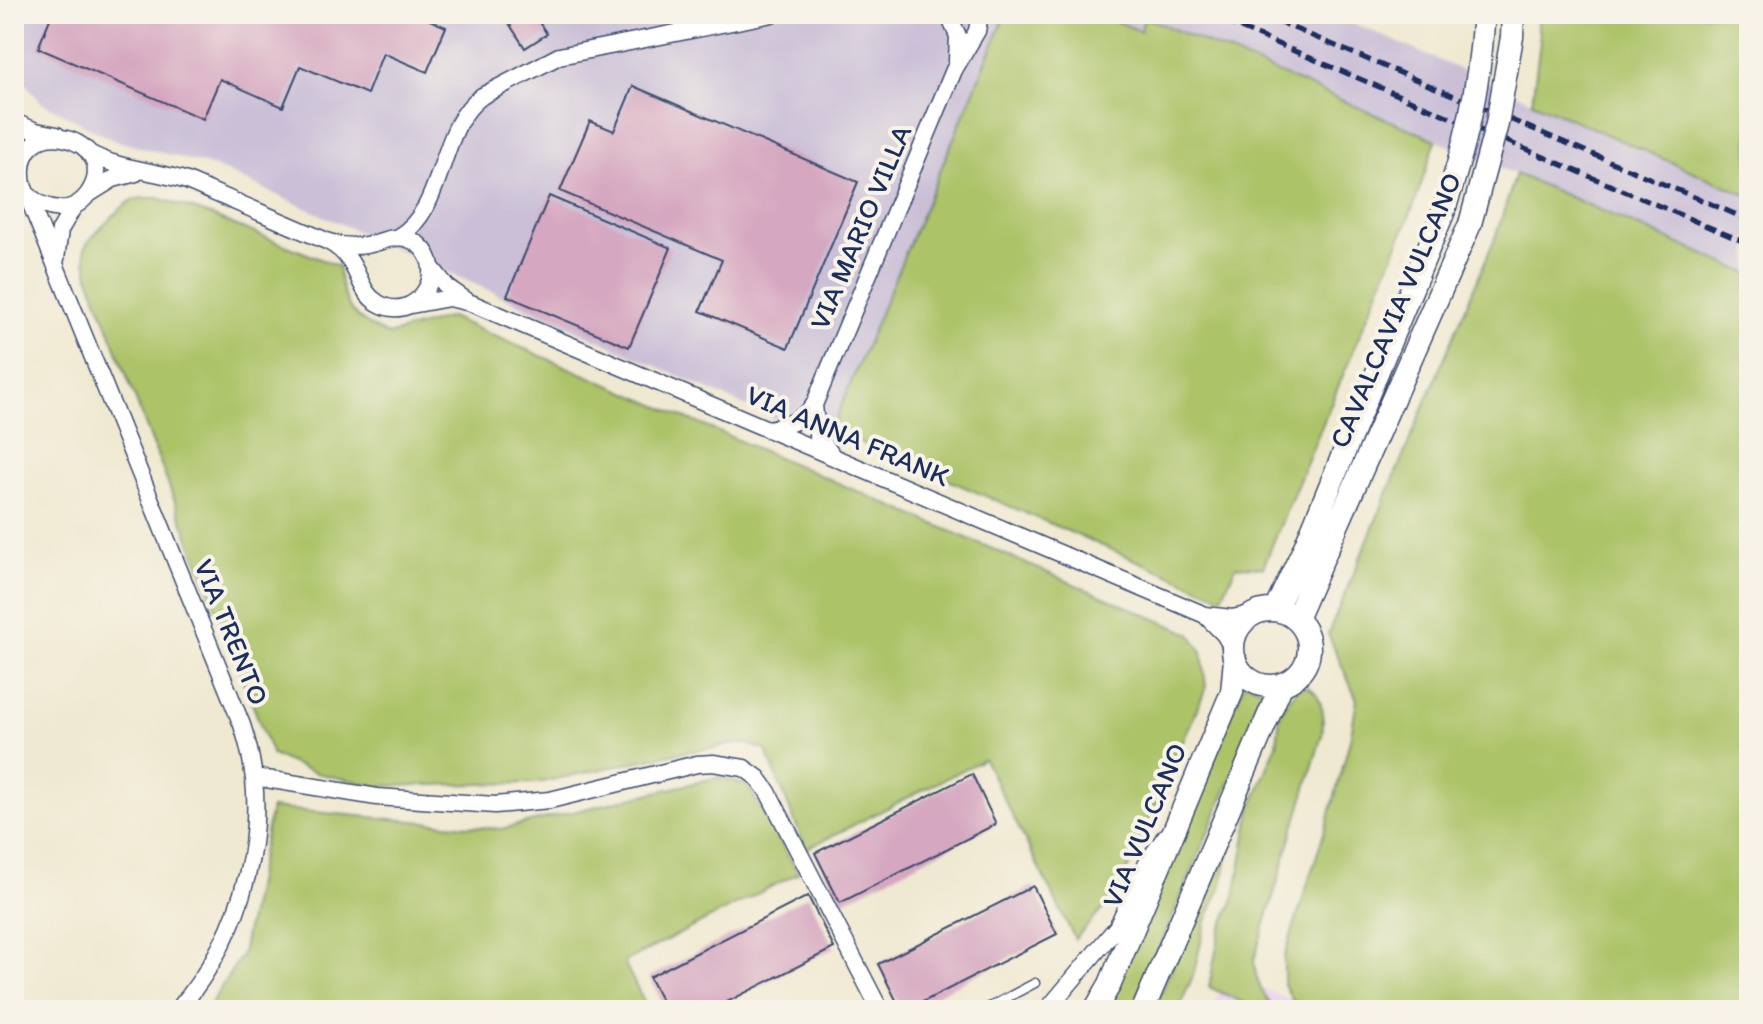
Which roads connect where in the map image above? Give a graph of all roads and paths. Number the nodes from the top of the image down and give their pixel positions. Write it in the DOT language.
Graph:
graph roads {
  1 [pos="772,14"];
  2 [pos="948,14"];
  3 [pos="980,14"];
  4 [pos="1513,14"];
  5 [pos="1483,19"];
  6 [pos="954,70"];
  7 [pos="14,122"];
  8 [pos="58,136"];
  9 [pos="89,153"];
  10 [pos="14,163"];
  11 [pos="146,172"];
  12 [pos="26,190"];
  13 [pos="79,202"];
  14 [pos="422,215"];
  15 [pos="398,237"];
  16 [pos="329,242"];
  17 [pos="376,243"];
  18 [pos="429,261"];
  19 [pos="59,276"];
  20 [pos="361,277"];
  21 [pos="471,303"];
  22 [pos="411,305"];
  23 [pos="814,405"];
  24 [pos="768,429"];
  25 [pos="834,457"];
  26 [pos="1276,614"];
  27 [pos="1205,615"];
  28 [pos="1234,655"];
  29 [pos="1282,684"];
  30 [pos="254,777"];
  31 [pos="1179,820"];
  32 [pos="1035,983"];
  33 [pos="178,1010"];
  34 [pos="880,1010"];
  35 [pos="984,1010"];
  36 [pos="1047,1010"];
  37 [pos="1095,1010"];
  38 [pos="1143,1010"];
  1 -- 14 [label="street"];
  2 -- 6 [label="street, VIA MARIO VILLA"];
  3 -- 6 [label="street, VIA MARIO VILLA"];
  4 -- 26 [label="main road, CAVALCAVIA VULCANO, bridge"];
  5 -- 26 [label="main road, CAVALCAVIA VULCANO, bridge"];
  6 -- 23 [label="street, VIA MARIO VILLA"];
  7 -- 8 [label="street"];
  8 -- 9 [label="street"];
  8 -- 12 [label="street"];
  9 -- 11 [label="street"];
  9 -- 13 [label="street, VIA TRENTO"];
  10 -- 12 [label="street, VIA TRENTO"];
  11 -- 13 [label="street"];
  11 -- 16 [label="street"];
  12 -- 13 [label="street"];
  12 -- 19 [label="street, VIA TRENTO"];
  13 -- 19 [label="street, VIA TRENTO"];
  14 -- 15 [label="street"];
  14 -- 18 [label="street"];
  15 -- 17 [label="street"];
  15 -- 18 [label="street"];
  16 -- 17 [label="street"];
  16 -- 20 [label="street"];
  17 -- 20 [label="street"];
  18 -- 21 [label="street, VIA ANNA FRANK"];
  18 -- 22 [label="street"];
  19 -- 30 [label="street, VIA TRENTO"];
  20 -- 22 [label="street"];
  21 -- 22 [label="street, VIA ANNA FRANK"];
  21 -- 24 [label="street, VIA ANNA FRANK"];
  23 -- 24 [label="street"];
  23 -- 25 [label="street"];
  24 -- 25 [label="street, VIA ANNA FRANK"];
  25 -- 27 [label="street, VIA ANNA FRANK"];
  26 -- 27 [label="street, VIA ANNA FRANK"];
  26 -- 28 [label="main road"];
  26 -- 29 [label="main road"];
  27 -- 28 [label="street, VIA ANNA FRANK"];
  28 -- 29 [label="main road"];
  28 -- 31 [label="main road, VIA VULCANO"];
  29 -- 38 [label="main road"];
  30 -- 33 [label="street, VIA TRENTO"];
  30 -- 34 [label="street"];
  31 -- 36 [label="street"];
  31 -- 37 [label="main road, VIA VULCANO"];
  32 -- 35 [label="lane"];
}
